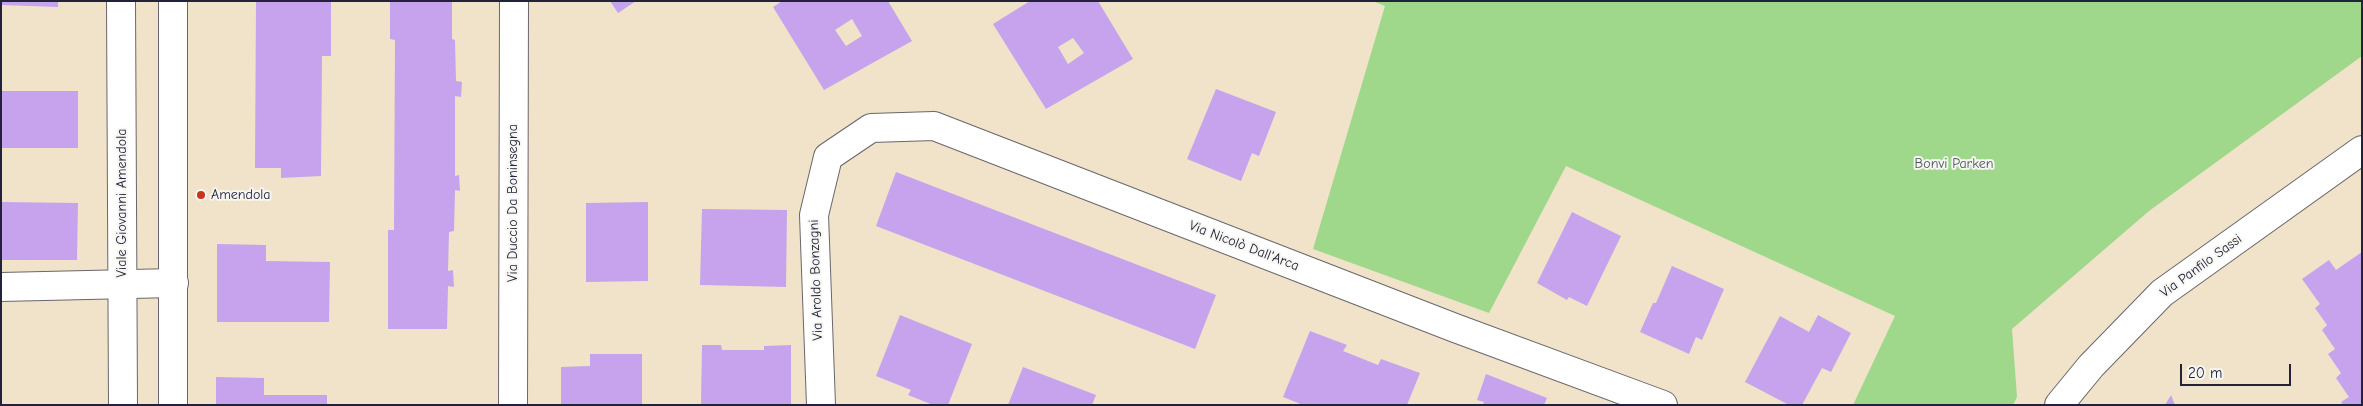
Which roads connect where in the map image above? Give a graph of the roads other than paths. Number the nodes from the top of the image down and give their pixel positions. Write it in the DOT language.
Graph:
graph roads {
  1 [pos="121,1"];
  2 [pos="173,1"];
  3 [pos="514,1"];
  4 [pos="2362,150"];
  5 [pos="828,157"];
  6 [pos="174,283"];
  7 [pos="123,285"];
  8 [pos="1,287"];
  9 [pos="123,405"];
  10 [pos="173,405"];
  11 [pos="513,405"];
  12 [pos="821,405"];
  13 [pos="1663,405"];
  14 [pos="2059,405"];
  1 -- 7 [label="street, Viale Giovanni Amendola"];
  2 -- 6 [label="street"];
  3 -- 11 [label="street, Via Duccio Da Boninsegna"];
  4 -- 14 [label="street, Via Panfilo Sassi"];
  5 -- 12 [label="street, Via Aroldo Bonzagni"];
  5 -- 13 [label="street, Via Nicolò Dall'Arca"];
  6 -- 7 [label="street"];
  6 -- 10 [label="street"];
  7 -- 8 [label="street"];
  7 -- 9 [label="street, Viale Giovanni Amendola"];
}
